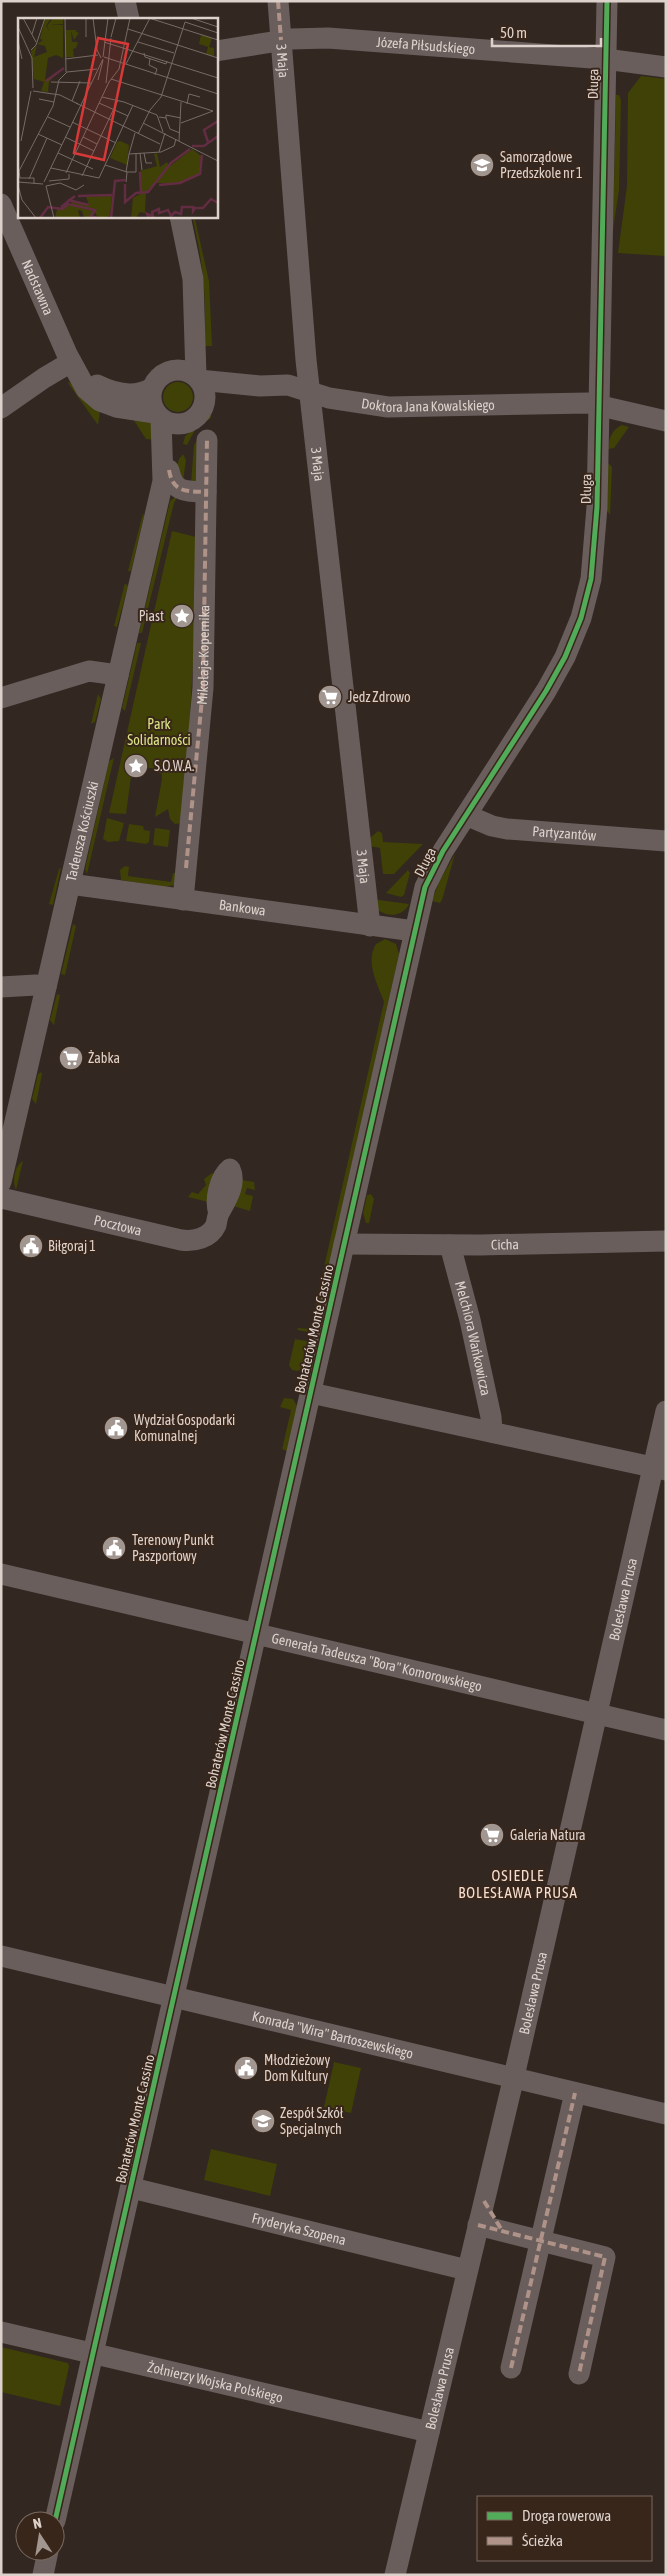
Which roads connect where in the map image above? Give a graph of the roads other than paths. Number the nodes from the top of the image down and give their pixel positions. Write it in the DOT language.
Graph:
graph roads {
  1 [pos="125,1"];
  2 [pos="278,1"];
  3 [pos="607,1"];
  4 [pos="129,18"];
  5 [pos="281,40"];
  6 [pos="218,51"];
  7 [pos="605,59"];
  8 [pos="666,67"];
  9 [pos="1,204"];
  10 [pos="180,218"];
  11 [pos="194,314"];
  12 [pos="74,367"];
  13 [pos="171,371"];
  14 [pos="197,378"];
  15 [pos="260,386"];
  16 [pos="152,388"];
  17 [pos="309,391"];
  18 [pos="204,405"];
  19 [pos="598,405"];
  20 [pos="1,408"];
  21 [pos="158,416"];
  22 [pos="666,421"];
  23 [pos="187,423"];
  24 [pos="207,440"];
  25 [pos="166,475"];
  26 [pos="206,492"];
  27 [pos="118,675"];
  28 [pos="1,698"];
  29 [pos="466,815"];
  30 [pos="666,841"];
  31 [pos="70,884"];
  32 [pos="183,900"];
  33 [pos="370,926"];
  34 [pos="414,931"];
  35 [pos="1,988"];
  36 [pos="46,988"];
  37 [pos="1,1182"];
  38 [pos="1,1198"];
  39 [pos="220,1212"];
  40 [pos="666,1241"];
  41 [pos="344,1244"];
  42 [pos="450,1245"];
  43 [pos="311,1393"];
  44 [pos="666,1411"];
  45 [pos="492,1432"];
  46 [pos="659,1469"];
  47 [pos="1,1574"];
  48 [pos="256,1635"];
  49 [pos="596,1714"];
  50 [pos="666,1730"];
  51 [pos="1,1956"];
  52 [pos="174,1996"];
  53 [pos="513,2078"];
  54 [pos="576,2093"];
  55 [pos="666,2114"];
  56 [pos="132,2188"];
  57 [pos="484,2201"];
  58 [pos="478,2226"];
  59 [pos="503,2232"];
  60 [pos="541,2241"];
  61 [pos="466,2270"];
  62 [pos="1,2332"];
  63 [pos="94,2354"];
  64 [pos="511,2368"];
  65 [pos="579,2374"];
  66 [pos="429,2432"];
  67 [pos="57,2511"];
  68 [pos="46,2561"];
  69 [pos="42,2575"];
  70 [pos="395,2575"];
  1 -- 4 [label="street"];
  2 -- 5 [label="street, 3 Maja"];
  3 -- 7 [label="street, Długa"];
  5 -- 6 [label="street, Józefa Piłsudskiego"];
  5 -- 7 [label="street, Józefa Piłsudskiego"];
  5 -- 17 [label="street, 3 Maja"];
  7 -- 8 [label="street, Józefa Piłsudskiego"];
  7 -- 19 [label="street, Długa"];
  9 -- 12 [label="street, Nadstawna"];
  10 -- 11 [label="street"];
  11 -- 13 [label="street"];
  11 -- 14 [label="street"];
  12 -- 16 [label="street"];
  12 -- 20 [label="street"];
  12 -- 21 [label="street, Nadstawna"];
  13 -- 14 [label="street"];
  13 -- 16 [label="street"];
  14 -- 15 [label="street, Doktora Jana Kowalskiego"];
  14 -- 18 [label="street"];
  15 -- 17 [label="street, Doktora Jana Kowalskiego"];
  15 -- 18 [label="street, Doktora Jana Kowalskiego"];
  16 -- 21 [label="street"];
  17 -- 19 [label="street, Doktora Jana Kowalskiego"];
  17 -- 33 [label="street, 3 Maja"];
  18 -- 23 [label="street"];
  19 -- 22 [label="street, Doktora Jana Kowalskiego"];
  19 -- 29 [label="street, Długa"];
  21 -- 23 [label="street"];
  21 -- 25 [label="street, Tadeusza Kościuszki"];
  23 -- 25 [label="street, Tadeusza Kościuszki"];
  24 -- 26 [label="street, Mikołaja Kopernika"];
  25 -- 26 [label="street"];
  25 -- 27 [label="street, Tadeusza Kościuszki"];
  26 -- 32 [label="street, Mikołaja Kopernika"];
  27 -- 28 [label="street"];
  27 -- 31 [label="street, Tadeusza Kościuszki"];
  29 -- 30 [label="street, Partyzantów"];
  29 -- 34 [label="street, Długa"];
  31 -- 32 [label="street, Bankowa"];
  31 -- 36 [label="street, Tadeusza Kościuszki"];
  32 -- 33 [label="street, Bankowa"];
  33 -- 34 [label="street, Bankowa"];
  34 -- 41 [label="street, Bohaterów Monte Cassino"];
  35 -- 36 [label="street"];
  36 -- 37 [label="street, Tadeusza Kościuszki"];
  38 -- 39 [label="street, Pocztowa"];
  40 -- 42 [label="street, Cicha"];
  41 -- 42 [label="street, Cicha"];
  41 -- 43 [label="street, Bohaterów Monte Cassino"];
  42 -- 45 [label="street, Melchiora Wańkowicza"];
  43 -- 45 [label="street"];
  43 -- 48 [label="street, Bohaterów Monte Cassino"];
  44 -- 46 [label="street, Bolesława Prusa"];
  45 -- 46 [label="street"];
  46 -- 49 [label="street, Bolesława Prusa"];
  47 -- 48 [label="street, Generała Tadeusza \"Bora\" Komorowskiego"];
  48 -- 49 [label="street, Generała Tadeusza \"Bora\" Komorowskiego"];
  48 -- 52 [label="street, Bohaterów Monte Cassino"];
  49 -- 50 [label="street, Generała Tadeusza \"Bora\" Komorowskiego"];
  49 -- 53 [label="street, Bolesława Prusa"];
  51 -- 52 [label="street, Konrada \"Wira\" Bartoszewskiego"];
  52 -- 53 [label="street, Konrada \"Wira\" Bartoszewskiego"];
  52 -- 56 [label="street, Bohaterów Monte Cassino"];
  53 -- 54 [label="street, Konrada \"Wira\" Bartoszewskiego"];
  53 -- 57 [label="street, Bolesława Prusa"];
  54 -- 55 [label="street, Konrada \"Wira\" Bartoszewskiego"];
  54 -- 60 [label="street"];
  56 -- 61 [label="street, Fryderyka Szopena"];
  56 -- 63 [label="street, Bohaterów Monte Cassino"];
  57 -- 58 [label="street, Bolesława Prusa"];
  57 -- 59 [label="street"];
  58 -- 59 [label="street"];
  58 -- 61 [label="street, Bolesława Prusa"];
  59 -- 60 [label="street"];
  60 -- 64 [label="street"];
  60 -- 65 [label="street"];
  61 -- 66 [label="street, Bolesława Prusa"];
  62 -- 63 [label="street, Żołnierzy Wojska Polskiego"];
  63 -- 66 [label="street, Żołnierzy Wojska Polskiego"];
  63 -- 67 [label="street, Bohaterów Monte Cassino"];
  66 -- 70 [label="street, Bolesława Prusa"];
  68 -- 69 [label="street"];
}
